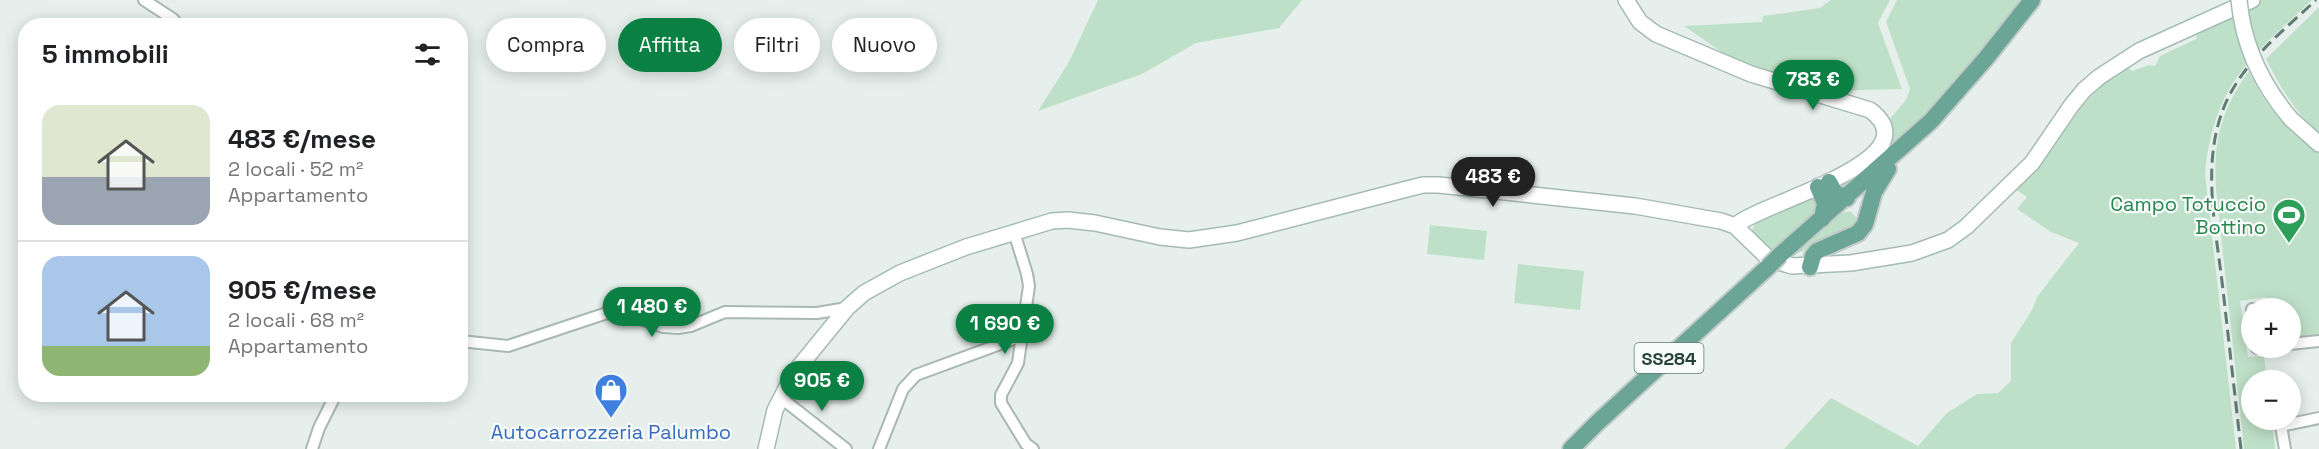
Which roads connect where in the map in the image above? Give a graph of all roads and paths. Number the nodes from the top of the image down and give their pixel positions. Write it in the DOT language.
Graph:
graph roads {
  1 [pos="144,0"];
  2 [pos="1626,0"];
  3 [pos="2032,0"];
  4 [pos="2239,0"];
  5 [pos="2252,0"];
  6 [pos="171,18"];
  7 [pos="1906,144"];
  8 [pos="2319,144"];
  9 [pos="1824,185"];
  10 [pos="1842,202"];
  11 [pos="1822,219"];
  12 [pos="1735,226"];
  13 [pos="1014,232"];
  14 [pos="1858,233"];
  15 [pos="1810,267"];
  16 [pos="847,308"];
  17 [pos="1022,336"];
  18 [pos="2319,341"];
  19 [pos="468,342"];
  20 [pos="2301,343"];
  21 [pos="780,397"];
  22 [pos="332,402"];
  23 [pos="2319,417"];
  24 [pos="312,449"];
  25 [pos="766,449"];
  26 [pos="846,449"];
  27 [pos="879,449"];
  28 [pos="1033,449"];
  29 [pos="1571,449"];
  30 [pos="2285,449"];
  1 -- 6 [label="street"];
  2 -- 9 [label="street"];
  3 -- 7 [label="main road"];
  4 -- 8 [label="street, bridge"];
  5 -- 15 [label="street"];
  7 -- 10 [label="main road"];
  7 -- 14 [label="main road"];
  9 -- 10 [label="main road"];
  9 -- 11 [label="main road"];
  9 -- 12 [label="street"];
  10 -- 11 [label="main road"];
  10 -- 14 [label="main road"];
  11 -- 29 [label="main road, SS284, bridge"];
  12 -- 13 [label="street"];
  12 -- 15 [label="street"];
  13 -- 16 [label="street"];
  13 -- 17 [label="street"];
  14 -- 15 [label="main road"];
  16 -- 19 [label="street"];
  16 -- 21 [label="street"];
  17 -- 27 [label="street"];
  17 -- 28 [label="street"];
  18 -- 20 [label="street"];
  21 -- 25 [label="street"];
  21 -- 26 [label="street"];
  22 -- 24 [label="street"];
  23 -- 30 [label="street"];
}
